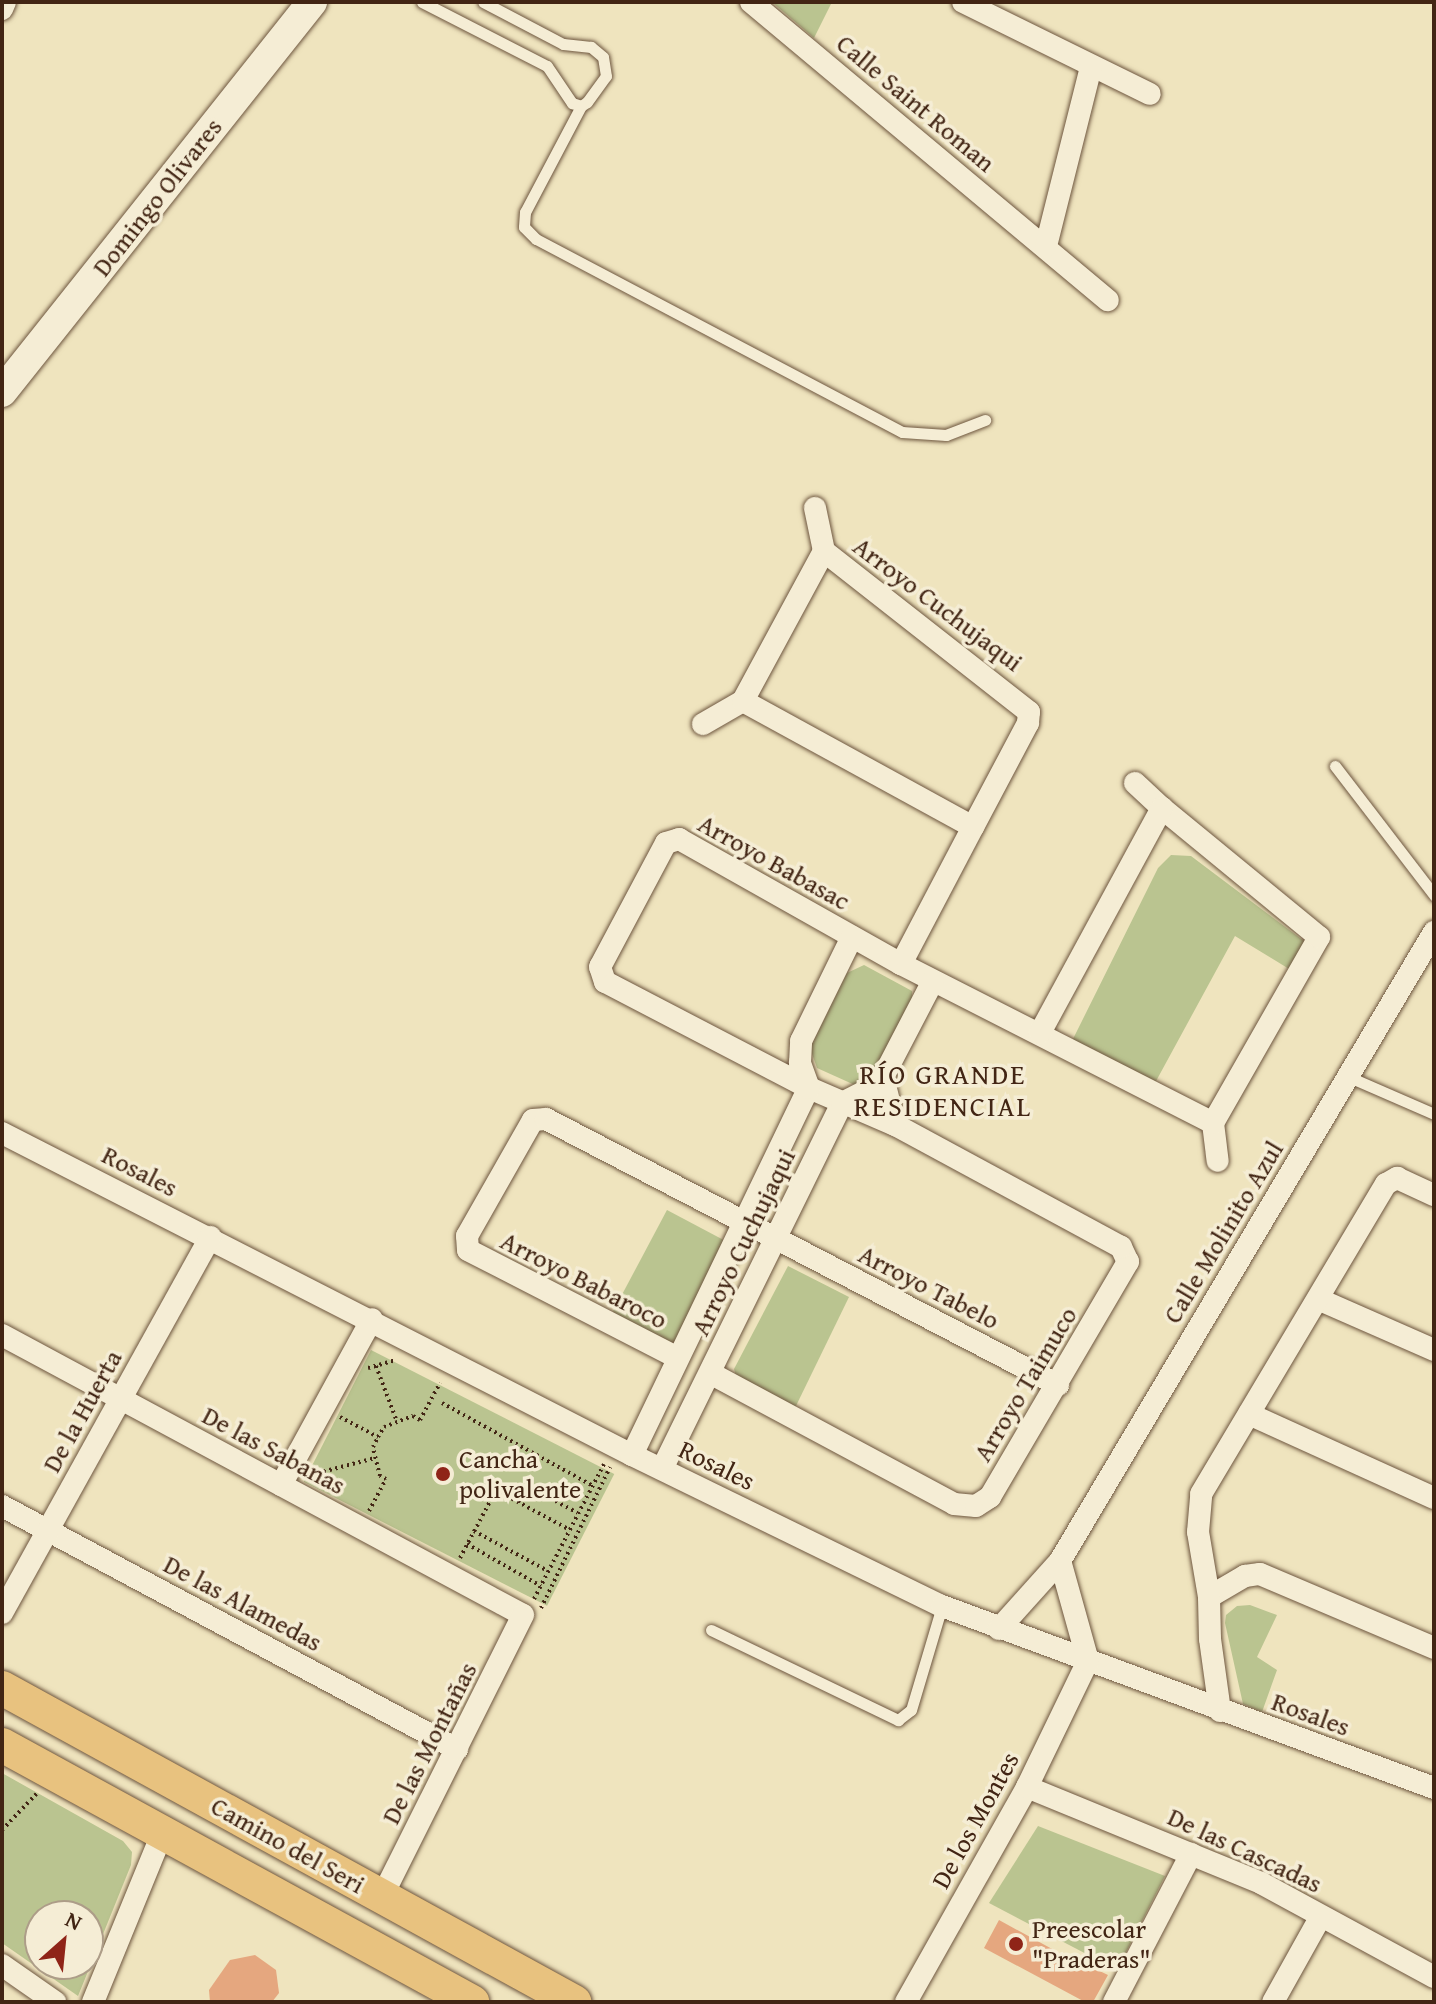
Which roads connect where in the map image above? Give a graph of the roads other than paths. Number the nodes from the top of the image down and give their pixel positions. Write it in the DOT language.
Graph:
graph roads {
  1 [pos="5,2"];
  2 [pos="312,2"];
  3 [pos="422,2"];
  4 [pos="483,2"];
  5 [pos="751,2"];
  6 [pos="963,2"];
  7 [pos="2,9"];
  8 [pos="1091,67"];
  9 [pos="1150,94"];
  10 [pos="581,106"];
  11 [pos="1046,246"];
  12 [pos="1108,300"];
  13 [pos="2,392"];
  14 [pos="985,420"];
  15 [pos="815,508"];
  16 [pos="824,551"];
  17 [pos="743,701"];
  18 [pos="703,724"];
  19 [pos="1335,766"];
  20 [pos="1135,783"];
  21 [pos="1162,808"];
  22 [pos="973,827"];
  23 [pos="1434,895"];
  24 [pos="1434,932"];
  25 [pos="852,937"];
  26 [pos="901,964"];
  27 [pos="933,981"];
  28 [pos="1040,1033"];
  29 [pos="883,1077"];
  30 [pos="1349,1077"];
  31 [pos="809,1088"];
  32 [pos="842,1103"];
  33 [pos="1434,1114"];
  34 [pos="1213,1123"];
  35 [pos="895,1125"];
  36 [pos="2,1133"];
  37 [pos="1218,1161"];
  38 [pos="1434,1195"];
  39 [pos="743,1223"];
  40 [pos="210,1237"];
  41 [pos="774,1239"];
  42 [pos="1318,1299"];
  43 [pos="372,1319"];
  44 [pos="2,1335"];
  45 [pos="1434,1350"];
  46 [pos="678,1358"];
  47 [pos="710,1373"];
  48 [pos="1058,1385"];
  49 [pos="120,1401"];
  50 [pos="1249,1414"];
  51 [pos="632,1455"];
  52 [pos="662,1469"];
  53 [pos="281,1485"];
  54 [pos="1434,1498"];
  55 [pos="2,1506"];
  56 [pos="46,1531"];
  57 [pos="1060,1561"];
  58 [pos="1209,1597"];
  59 [pos="942,1606"];
  60 [pos="529,1612"];
  61 [pos="2,1613"];
  62 [pos="999,1629"];
  63 [pos="711,1630"];
  64 [pos="1434,1648"];
  65 [pos="1088,1661"];
  66 [pos="2,1688"];
  67 [pos="1220,1711"];
  68 [pos="2,1745"];
  69 [pos="457,1749"];
  70 [pos="1027,1787"];
  71 [pos="1434,1788"];
  72 [pos="162,1834"];
  73 [pos="1191,1854"];
  74 [pos="382,1897"];
  75 [pos="1321,1916"];
  76 [pos="2,1965"];
  77 [pos="1434,1977"];
  78 [pos="55,2002"];
  79 [pos="93,2002"];
  80 [pos="472,2002"];
  81 [pos="574,2002"];
  82 [pos="906,2002"];
  83 [pos="1114,2002"];
  84 [pos="1273,2002"];
  1 -- 7 [label="street"];
  2 -- 13 [label="main road, Domingo Olivares"];
  3 -- 10 [label="lane"];
  4 -- 10 [label="lane"];
  5 -- 11 [label="street, Calle Saint Roman"];
  6 -- 8 [label="street"];
  8 -- 9 [label="street"];
  8 -- 11 [label="street"];
  10 -- 14 [label="lane"];
  11 -- 12 [label="street, Calle Saint Roman"];
  15 -- 16 [label="street"];
  16 -- 17 [label="street, Arroyo Cuchujaqui"];
  16 -- 22 [label="street, Arroyo Cuchujaqui"];
  17 -- 18 [label="street"];
  17 -- 22 [label="street"];
  19 -- 23 [label="lane"];
  20 -- 21 [label="street"];
  21 -- 28 [label="street"];
  21 -- 34 [label="street"];
  22 -- 26 [label="street, Arroyo Cuchujaqui"];
  24 -- 30 [label="street, Calle Molinito Azul"];
  25 -- 26 [label="street, Arroyo Babasac"];
  25 -- 31 [label="street"];
  25 -- 31 [label="street, Arroyo Babasac"];
  26 -- 27 [label="street, Arroyo Babasac"];
  27 -- 28 [label="street, Arroyo Babasac"];
  27 -- 29 [label="street"];
  28 -- 34 [label="street, Arroyo Babasac"];
  29 -- 32 [label="street"];
  29 -- 35 [label="street"];
  30 -- 33 [label="lane"];
  30 -- 57 [label="street, Calle Molinito Azul"];
  31 -- 32 [label="street, Arroyo Taimuco"];
  31 -- 39 [label="street, Arroyo Cuchujaqui"];
  32 -- 35 [label="street, Arroyo Taimuco"];
  32 -- 41 [label="street, Arroyo Cuchujaqui"];
  34 -- 37 [label="street"];
  35 -- 48 [label="street, Arroyo Taimuco"];
  36 -- 40 [label="street, Rosales"];
  38 -- 42 [label="street"];
  39 -- 41 [label="street, Arroyo Tabelo"];
  39 -- 46 [label="street, Arroyo Cuchujaqui"];
  39 -- 46 [label="street, Arroyo Babaroco"];
  40 -- 43 [label="street, Rosales"];
  40 -- 49 [label="street, De la Huerta"];
  41 -- 47 [label="street, Arroyo Cuchujaqui"];
  41 -- 48 [label="street, Arroyo Tabelo"];
  42 -- 45 [label="street"];
  42 -- 50 [label="street"];
  43 -- 51 [label="street, Rosales"];
  43 -- 53 [label="street"];
  44 -- 49 [label="street, De las Sabanas"];
  46 -- 51 [label="street, Arroyo Cuchujaqui"];
  47 -- 48 [label="street, Arroyo Taimuco"];
  47 -- 52 [label="street, Arroyo Cuchujaqui"];
  49 -- 53 [label="street, De las Sabanas"];
  49 -- 56 [label="street, De la Huerta"];
  50 -- 54 [label="street"];
  50 -- 58 [label="street"];
  51 -- 52 [label="street, Rosales"];
  52 -- 59 [label="street, Rosales"];
  53 -- 60 [label="street, De las Sabanas"];
  55 -- 56 [label="street, De las Alamedas"];
  56 -- 61 [label="street, De la Huerta"];
  56 -- 69 [label="street, De las Alamedas"];
  57 -- 62 [label="street, Calle Molinito Azul"];
  57 -- 65 [label="street"];
  58 -- 64 [label="street"];
  58 -- 67 [label="street"];
  59 -- 62 [label="street, Rosales"];
  59 -- 63 [label="lane"];
  60 -- 69 [label="street, De las Montañas"];
  62 -- 65 [label="street, Rosales"];
  65 -- 67 [label="street, Rosales"];
  65 -- 70 [label="street, De los Montes"];
  66 -- 74 [label="main road, Camino del Seri"];
  67 -- 71 [label="street, Rosales"];
  68 -- 72 [label="main road, Camino del Seri"];
  69 -- 74 [label="street, De las Montañas"];
  70 -- 73 [label="street, De las Cascadas"];
  70 -- 82 [label="street, De los Montes"];
  72 -- 79 [label="street"];
  72 -- 80 [label="main road, Camino del Seri"];
  73 -- 75 [label="street, De las Cascadas"];
  73 -- 83 [label="street"];
  74 -- 81 [label="main road, Camino del Seri"];
  75 -- 77 [label="street, De las Cascadas"];
  75 -- 84 [label="street"];
  76 -- 78 [label="street"];
}
